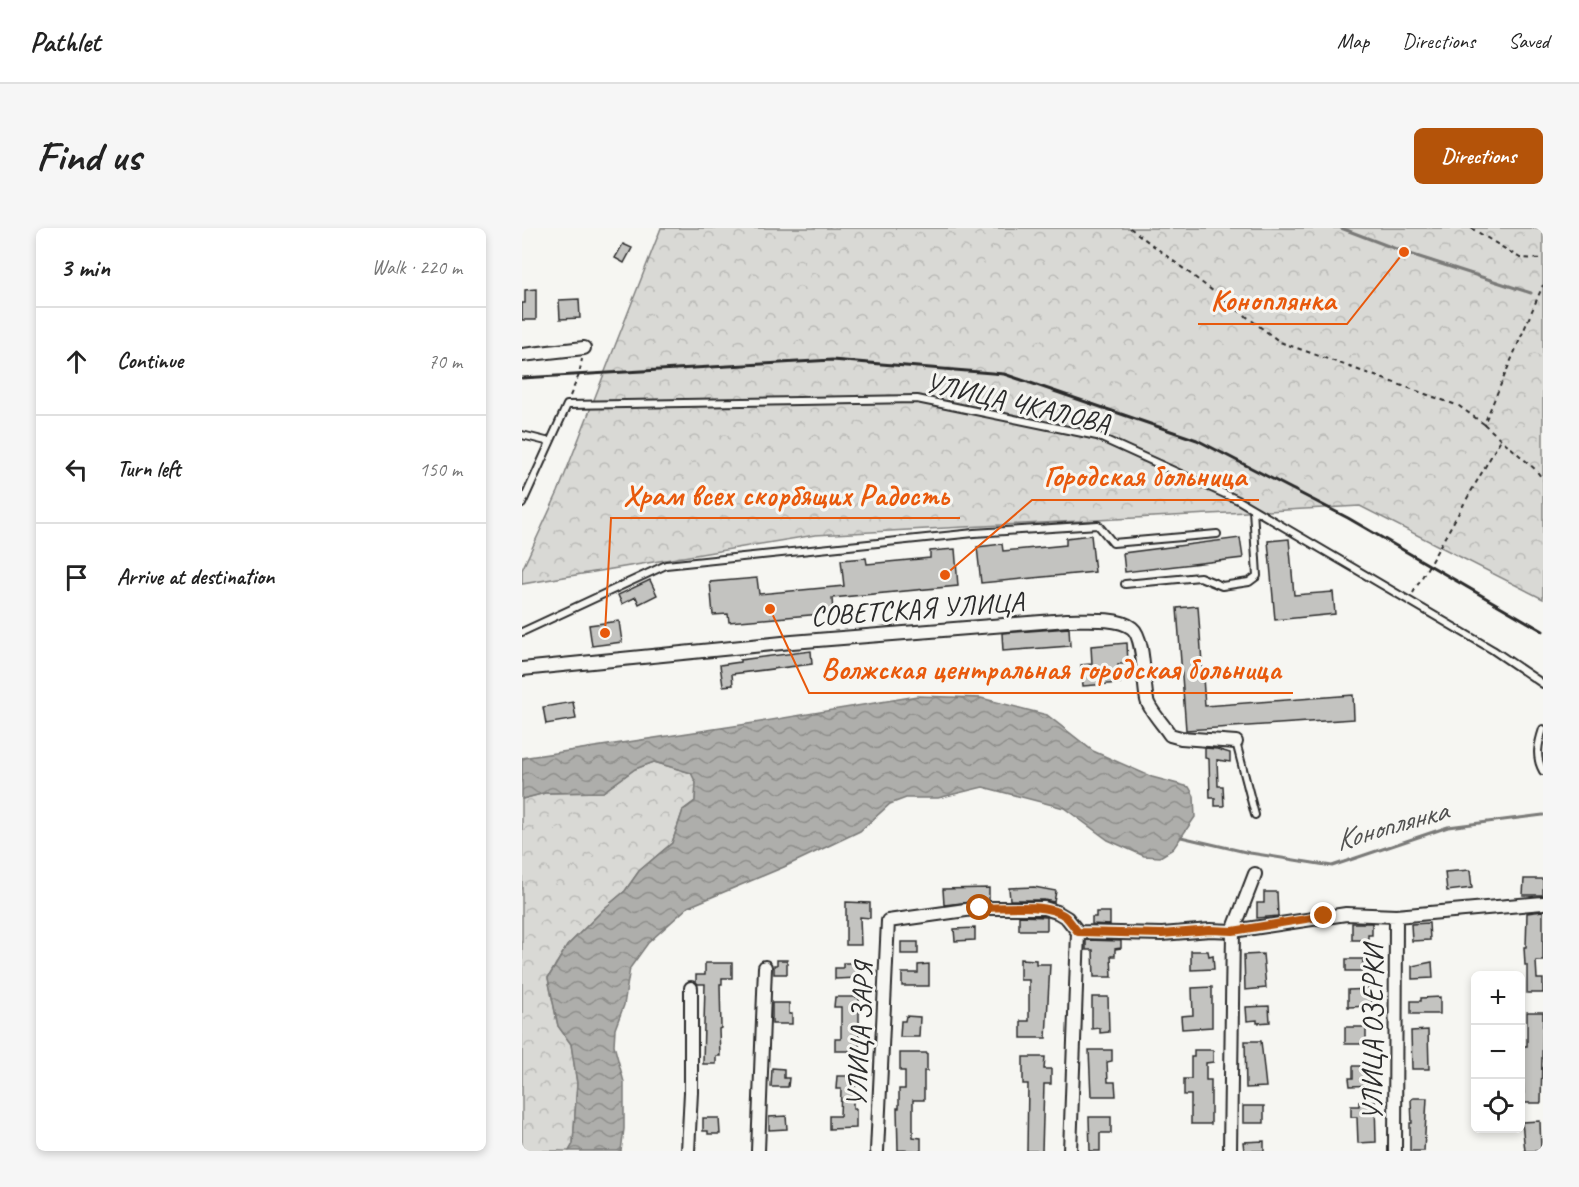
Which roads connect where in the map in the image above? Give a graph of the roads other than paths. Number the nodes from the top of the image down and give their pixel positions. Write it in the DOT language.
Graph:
graph roads {
  1 [pos="584,348"];
  2 [pos="522,355"];
  3 [pos="522,435"];
  4 [pos="550,442"];
  5 [pos="522,504"];
  6 [pos="1253,509"];
  7 [pos="1217,534"];
  8 [pos="1125,584"];
  9 [pos="522,632"];
  10 [pos="522,669"];
  11 [pos="1543,684"];
  12 [pos="1543,729"];
  13 [pos="1236,742"];
  14 [pos="1543,771"];
  15 [pos="1255,815"];
  16 [pos="1254,874"];
  17 [pos="1543,903"];
  18 [pos="1396,916"];
  19 [pos="1233,931"];
  20 [pos="1078,932"];
  21 [pos="765,968"];
  22 [pos="691,988"];
  23 [pos="688,1151"];
  24 [pos="758,1151"];
  25 [pos="877,1151"];
  26 [pos="1070,1151"];
  27 [pos="1230,1151"];
  28 [pos="1395,1151"];
  1 -- 2 [label="street"];
  3 -- 4 [label="lane"];
  4 -- 5 [label="lane"];
  4 -- 6 [label="lane, УЛИЦА ЧКАЛОВА"];
  6 -- 8 [label="lane"];
  6 -- 11 [label="lane, УЛИЦА ЧКАЛОВА"];
  7 -- 9 [label="lane"];
  10 -- 13 [label="street, СОВЕТСКАЯ УЛИЦА"];
  12 -- 14 [label="lane"];
  13 -- 15 [label="lane"];
  16 -- 19 [label="street"];
  17 -- 18 [label="street"];
  18 -- 19 [label="street"];
  18 -- 28 [label="street, УЛИЦА ОЗЕРКИ"];
  19 -- 20 [label="street"];
  19 -- 27 [label="street"];
  20 -- 25 [label="street, УЛИЦА ЗАРЯ"];
  20 -- 26 [label="street"];
  21 -- 24 [label="street"];
  22 -- 23 [label="street"];
}
